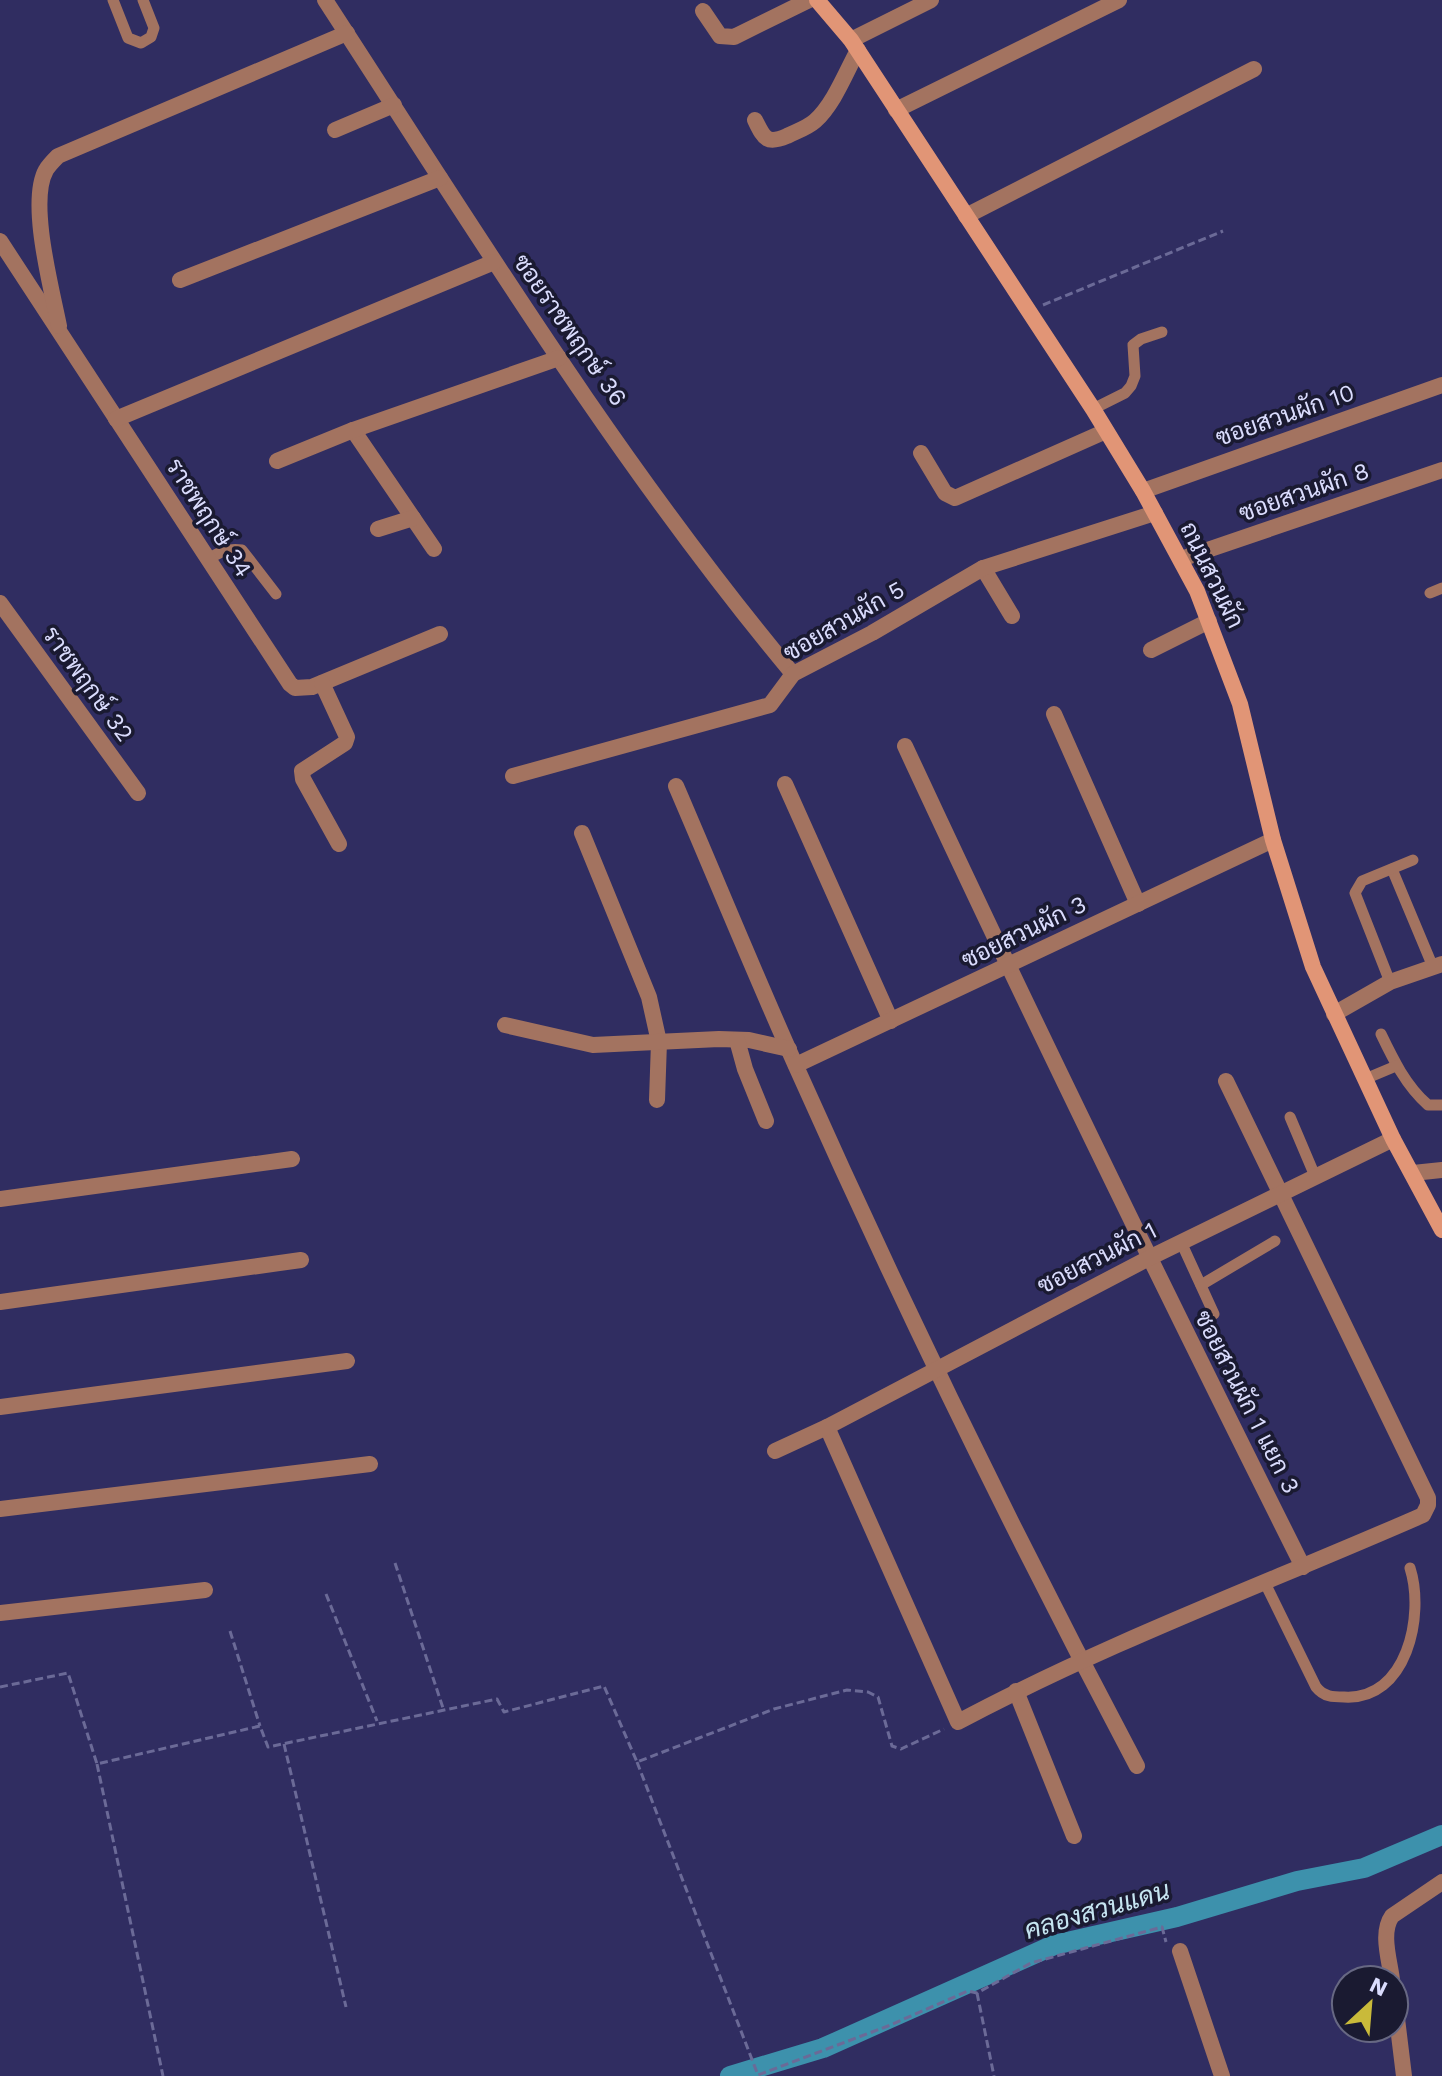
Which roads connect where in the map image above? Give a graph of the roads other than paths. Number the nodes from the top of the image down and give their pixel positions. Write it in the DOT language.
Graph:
graph roads {
  1 [pos="113,0"];
  2 [pos="143,0"];
  3 [pos="325,0"];
  4 [pos="809,0"];
  5 [pos="817,0"];
  6 [pos="931,0"];
  7 [pos="1119,0"];
  8 [pos="703,11"];
  9 [pos="347,33"];
  10 [pos="855,45"];
  11 [pos="1254,69"];
  12 [pos="394,105"];
  13 [pos="896,110"];
  14 [pos="755,120"];
  15 [pos="335,130"];
  16 [pos="440,178"];
  17 [pos="966,216"];
  18 [pos="0,241"];
  19 [pos="494,262"];
  20 [pos="180,280"];
  21 [pos="1162,332"];
  22 [pos="61,335"];
  23 [pos="559,358"];
  24 [pos="1442,385"];
  25 [pos="1093,409"];
  26 [pos="116,419"];
  27 [pos="353,430"];
  28 [pos="1106,431"];
  29 [pos="921,453"];
  30 [pos="277,461"];
  31 [pos="1442,470"];
  32 [pos="1143,491"];
  33 [pos="1155,513"];
  34 [pos="413,518"];
  35 [pos="378,529"];
  36 [pos="434,549"];
  37 [pos="208,559"];
  38 [pos="1181,559"];
  39 [pos="983,568"];
  40 [pos="276,594"];
  41 [pos="0,603"];
  42 [pos="1012,616"];
  43 [pos="1209,621"];
  44 [pos="440,634"];
  45 [pos="1151,650"];
  46 [pos="793,674"];
  47 [pos="322,683"];
  48 [pos="1054,714"];
  49 [pos="905,746"];
  50 [pos="513,776"];
  51 [pos="785,784"];
  52 [pos="676,786"];
  53 [pos="138,793"];
  54 [pos="582,833"];
  55 [pos="1273,840"];
  56 [pos="339,844"];
  57 [pos="1413,860"];
  58 [pos="1392,869"];
  59 [pos="1138,904"];
  60 [pos="1437,965"];
  61 [pos="1008,967"];
  62 [pos="1390,982"];
  63 [pos="1334,1014"];
  64 [pos="891,1021"];
  65 [pos="505,1025"];
  66 [pos="1381,1034"];
  67 [pos="737,1040"];
  68 [pos="659,1042"];
  69 [pos="789,1049"];
  70 [pos="796,1065"];
  71 [pos="1396,1066"];
  72 [pos="1365,1079"];
  73 [pos="1226,1081"];
  74 [pos="657,1100"];
  75 [pos="1442,1105"];
  76 [pos="1290,1117"];
  77 [pos="766,1121"];
  78 [pos="1393,1139"];
  79 [pos="292,1159"];
  80 [pos="1442,1170"];
  81 [pos="1413,1173"];
  82 [pos="1315,1176"];
  83 [pos="1282,1193"];
  84 [pos="0,1199"];
  85 [pos="1442,1230"];
  86 [pos="1275,1241"];
  87 [pos="1181,1242"];
  88 [pos="1149,1258"];
  89 [pos="301,1260"];
  90 [pos="1201,1285"];
  91 [pos="0,1302"];
  92 [pos="1214,1314"];
  93 [pos="347,1361"];
  94 [pos="937,1368"];
  95 [pos="0,1407"];
  96 [pos="827,1427"];
  97 [pos="775,1451"];
  98 [pos="370,1464"];
  99 [pos="0,1509"];
  100 [pos="1303,1567"];
  101 [pos="1410,1568"];
  102 [pos="1264,1581"];
  103 [pos="205,1590"];
  104 [pos="0,1613"];
  105 [pos="1082,1661"];
  106 [pos="1016,1691"];
  107 [pos="1137,1766"];
  108 [pos="1074,1836"];
  109 [pos="1442,1882"];
  110 [pos="1175,1951"];
  111 [pos="1391,1964"];
  112 [pos="1400,2044"];
  113 [pos="1222,2076"];
  114 [pos="1404,2076"];
  1 -- 2 [label="lane"];
  3 -- 9 [label="street, ซอยราชพฤกษ์ 36"];
  4 -- 8 [label="street"];
  5 -- 10 [label="street, ถนนสวนผัก"];
  6 -- 10 [label="street"];
  7 -- 13 [label="street"];
  9 -- 12 [label="street, ซอยราชพฤกษ์ 36"];
  9 -- 22 [label="street"];
  10 -- 13 [label="street, ถนนสวนผัก"];
  10 -- 14 [label="street"];
  11 -- 17 [label="street"];
  12 -- 15 [label="street"];
  12 -- 16 [label="street, ซอยราชพฤกษ์ 36"];
  13 -- 17 [label="street, ถนนสวนผัก"];
  16 -- 19 [label="street, ซอยราชพฤกษ์ 36"];
  16 -- 20 [label="street"];
  17 -- 25 [label="street, ถนนสวนผัก"];
  18 -- 22 [label="street, ราชพฤกษ์ 34"];
  19 -- 23 [label="street, ซอยราชพฤกษ์ 36"];
  19 -- 26 [label="street"];
  21 -- 25 [label="lane"];
  22 -- 26 [label="street, ราชพฤกษ์ 34"];
  23 -- 27 [label="street"];
  23 -- 46 [label="street, ซอยราชพฤกษ์ 36"];
  24 -- 32 [label="street, ซอยสวนผัก 10"];
  25 -- 28 [label="street, ถนนสวนผัก"];
  26 -- 37 [label="street, ราชพฤกษ์ 34"];
  27 -- 30 [label="street"];
  27 -- 34 [label="street"];
  28 -- 29 [label="street"];
  28 -- 32 [label="street, ถนนสวนผัก"];
  31 -- 38 [label="street, ซอยสวนผัก 8"];
  32 -- 33 [label="street, ถนนสวนผัก"];
  33 -- 38 [label="street, ถนนสวนผัก"];
  33 -- 39 [label="street, ซอยสวนผัก 5"];
  34 -- 35 [label="street"];
  34 -- 36 [label="street"];
  37 -- 40 [label="lane"];
  37 -- 47 [label="street, ราชพฤกษ์ 34"];
  38 -- 43 [label="street, ถนนสวนผัก"];
  39 -- 42 [label="street"];
  39 -- 46 [label="street, ซอยสวนผัก 5"];
  41 -- 53 [label="street, ราชพฤกษ์ 32"];
  43 -- 45 [label="street"];
  43 -- 55 [label="street, ถนนสวนผัก"];
  44 -- 47 [label="street, ราชพฤกษ์ 34"];
  46 -- 50 [label="street, ซอยสวนผัก 5"];
  47 -- 56 [label="street"];
  48 -- 59 [label="street"];
  49 -- 61 [label="street, ซอยสวนผัก 1 แยก 3"];
  51 -- 64 [label="street"];
  52 -- 69 [label="street"];
  54 -- 68 [label="street"];
  55 -- 59 [label="street, ซอยสวนผัก 3"];
  55 -- 63 [label="street, ถนนสวนผัก"];
  57 -- 58 [label="lane"];
  58 -- 60 [label="lane"];
  58 -- 62 [label="lane"];
  59 -- 61 [label="street, ซอยสวนผัก 3"];
  60 -- 62 [label="street"];
  61 -- 64 [label="street, ซอยสวนผัก 3"];
  61 -- 88 [label="street, ซอยสวนผัก 1 แยก 3"];
  62 -- 63 [label="street"];
  63 -- 72 [label="street, ถนนสวนผัก"];
  64 -- 70 [label="street, ซอยสวนผัก 3"];
  65 -- 68 [label="street"];
  66 -- 71 [label="lane"];
  67 -- 68 [label="street"];
  67 -- 69 [label="street"];
  67 -- 77 [label="street"];
  68 -- 74 [label="street"];
  69 -- 70 [label="street"];
  70 -- 94 [label="street"];
  71 -- 72 [label="lane"];
  71 -- 75 [label="lane"];
  72 -- 78 [label="street, ถนนสวนผัก"];
  73 -- 83 [label="street"];
  76 -- 82 [label="lane"];
  78 -- 81 [label="street, ถนนสวนผัก"];
  78 -- 82 [label="street, ซอยสวนผัก 1"];
  79 -- 84 [label="street"];
  80 -- 81 [label="street"];
  81 -- 85 [label="street, ถนนสวนผัก"];
  82 -- 83 [label="street, ซอยสวนผัก 1"];
  83 -- 87 [label="street, ซอยสวนผัก 1"];
  83 -- 100 [label="street"];
  86 -- 90 [label="lane"];
  87 -- 88 [label="street, ซอยสวนผัก 1"];
  87 -- 90 [label="lane"];
  88 -- 94 [label="street, ซอยสวนผัก 1"];
  88 -- 100 [label="street, ซอยสวนผัก 1 แยก 3"];
  89 -- 91 [label="street"];
  90 -- 92 [label="lane"];
  93 -- 95 [label="street"];
  94 -- 96 [label="street, ซอยสวนผัก 1"];
  94 -- 105 [label="street"];
  96 -- 97 [label="street, ซอยสวนผัก 1"];
  96 -- 106 [label="street"];
  98 -- 99 [label="street"];
  100 -- 102 [label="street"];
  101 -- 102 [label="lane"];
  102 -- 105 [label="street"];
  103 -- 104 [label="street"];
  105 -- 106 [label="street"];
  105 -- 107 [label="street"];
  106 -- 108 [label="street"];
  109 -- 111 [label="street"];
  110 -- 113 [label="street"];
  112 -- 114 [label="street"];
}
